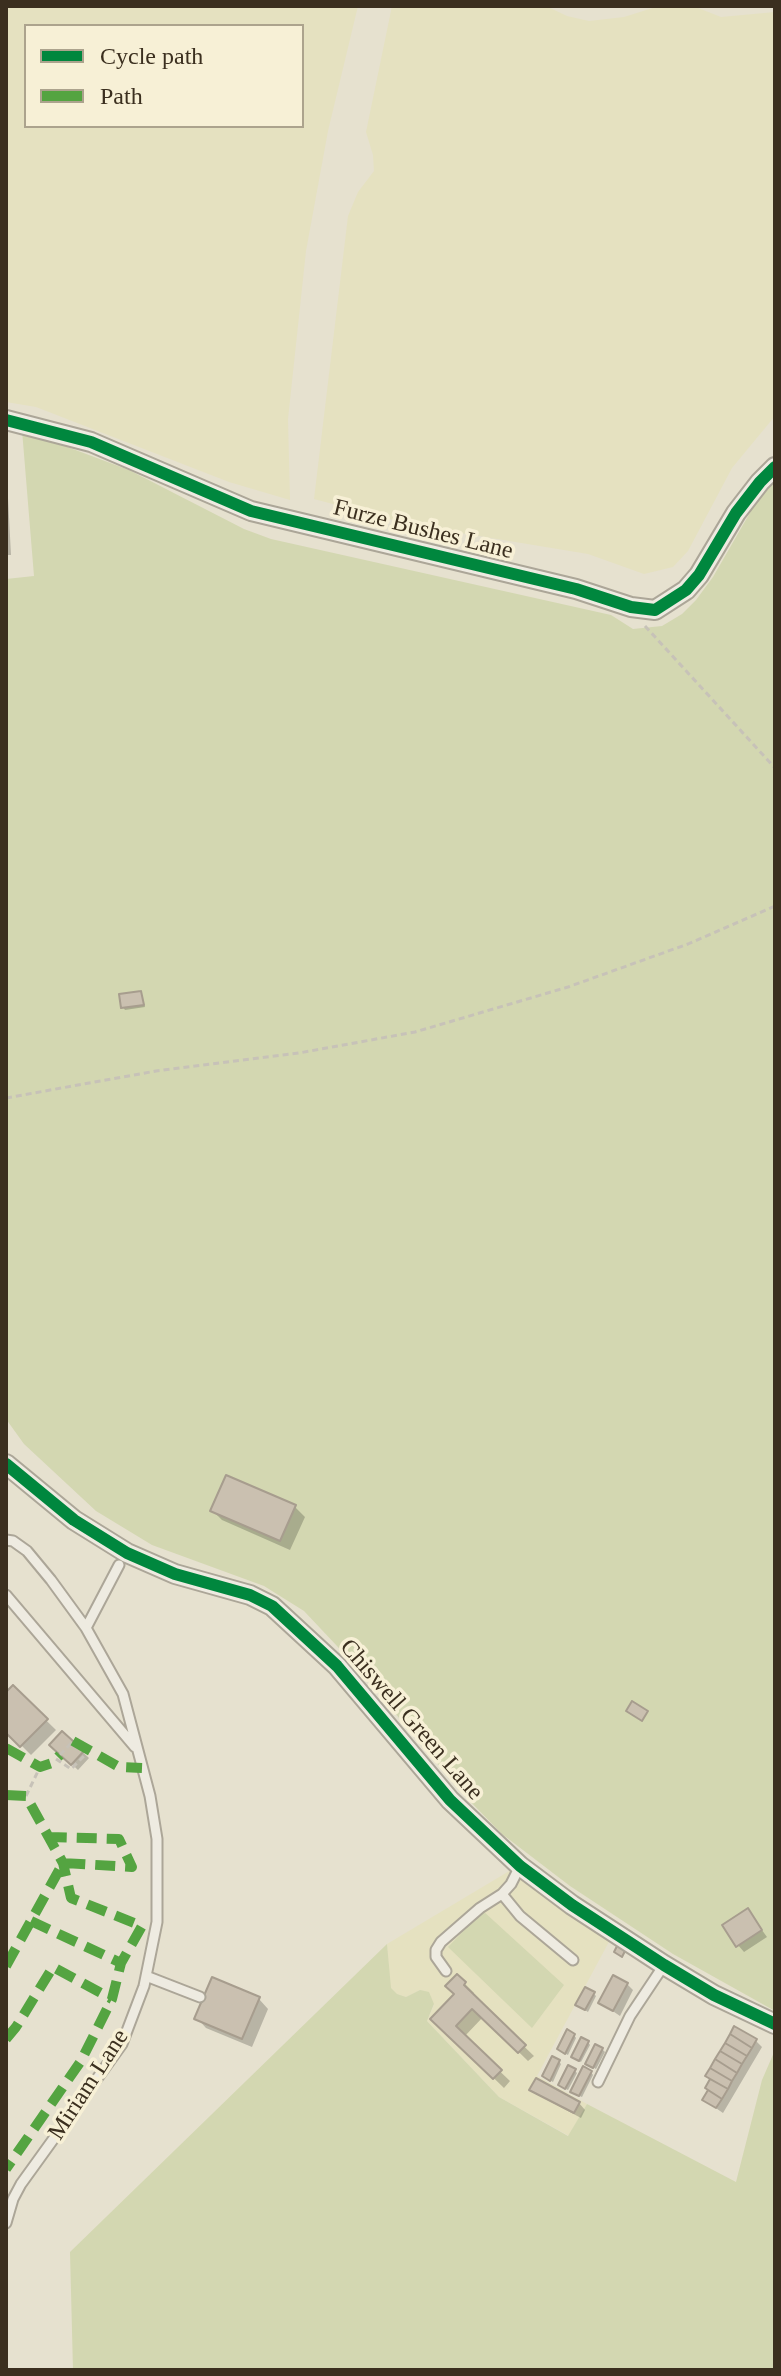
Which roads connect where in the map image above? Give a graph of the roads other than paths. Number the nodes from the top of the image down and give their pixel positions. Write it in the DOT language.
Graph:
graph roads {
  1 [pos="6,420"];
  2 [pos="775,467"];
  3 [pos="6,1464"];
  4 [pos="8,1538"];
  5 [pos="119,1565"];
  6 [pos="6,1595"];
  7 [pos="86,1628"];
  8 [pos="137,1749"];
  9 [pos="520,1866"];
  10 [pos="502,1894"];
  11 [pos="573,1960"];
  12 [pos="664,1965"];
  13 [pos="446,1971"];
  14 [pos="146,1976"];
  15 [pos="200,1997"];
  16 [pos="775,2024"];
  17 [pos="598,2082"];
  18 [pos="6,2223"];
  1 -- 2 [label="street, Furze Bushes Lane"];
  3 -- 9 [label="street, Chiswell Green Lane"];
  4 -- 7 [label="lane, Miriam Lane"];
  5 -- 7 [label="lane"];
  6 -- 8 [label="lane"];
  7 -- 8 [label="lane, Miriam Lane"];
  8 -- 14 [label="lane, Miriam Lane"];
  9 -- 10 [label="lane"];
  9 -- 12 [label="street, Chiswell Green Lane"];
  10 -- 11 [label="lane"];
  10 -- 13 [label="lane"];
  12 -- 16 [label="street, Chiswell Green Lane"];
  12 -- 17 [label="lane"];
  14 -- 15 [label="lane"];
  14 -- 18 [label="lane, Miriam Lane"];
}
